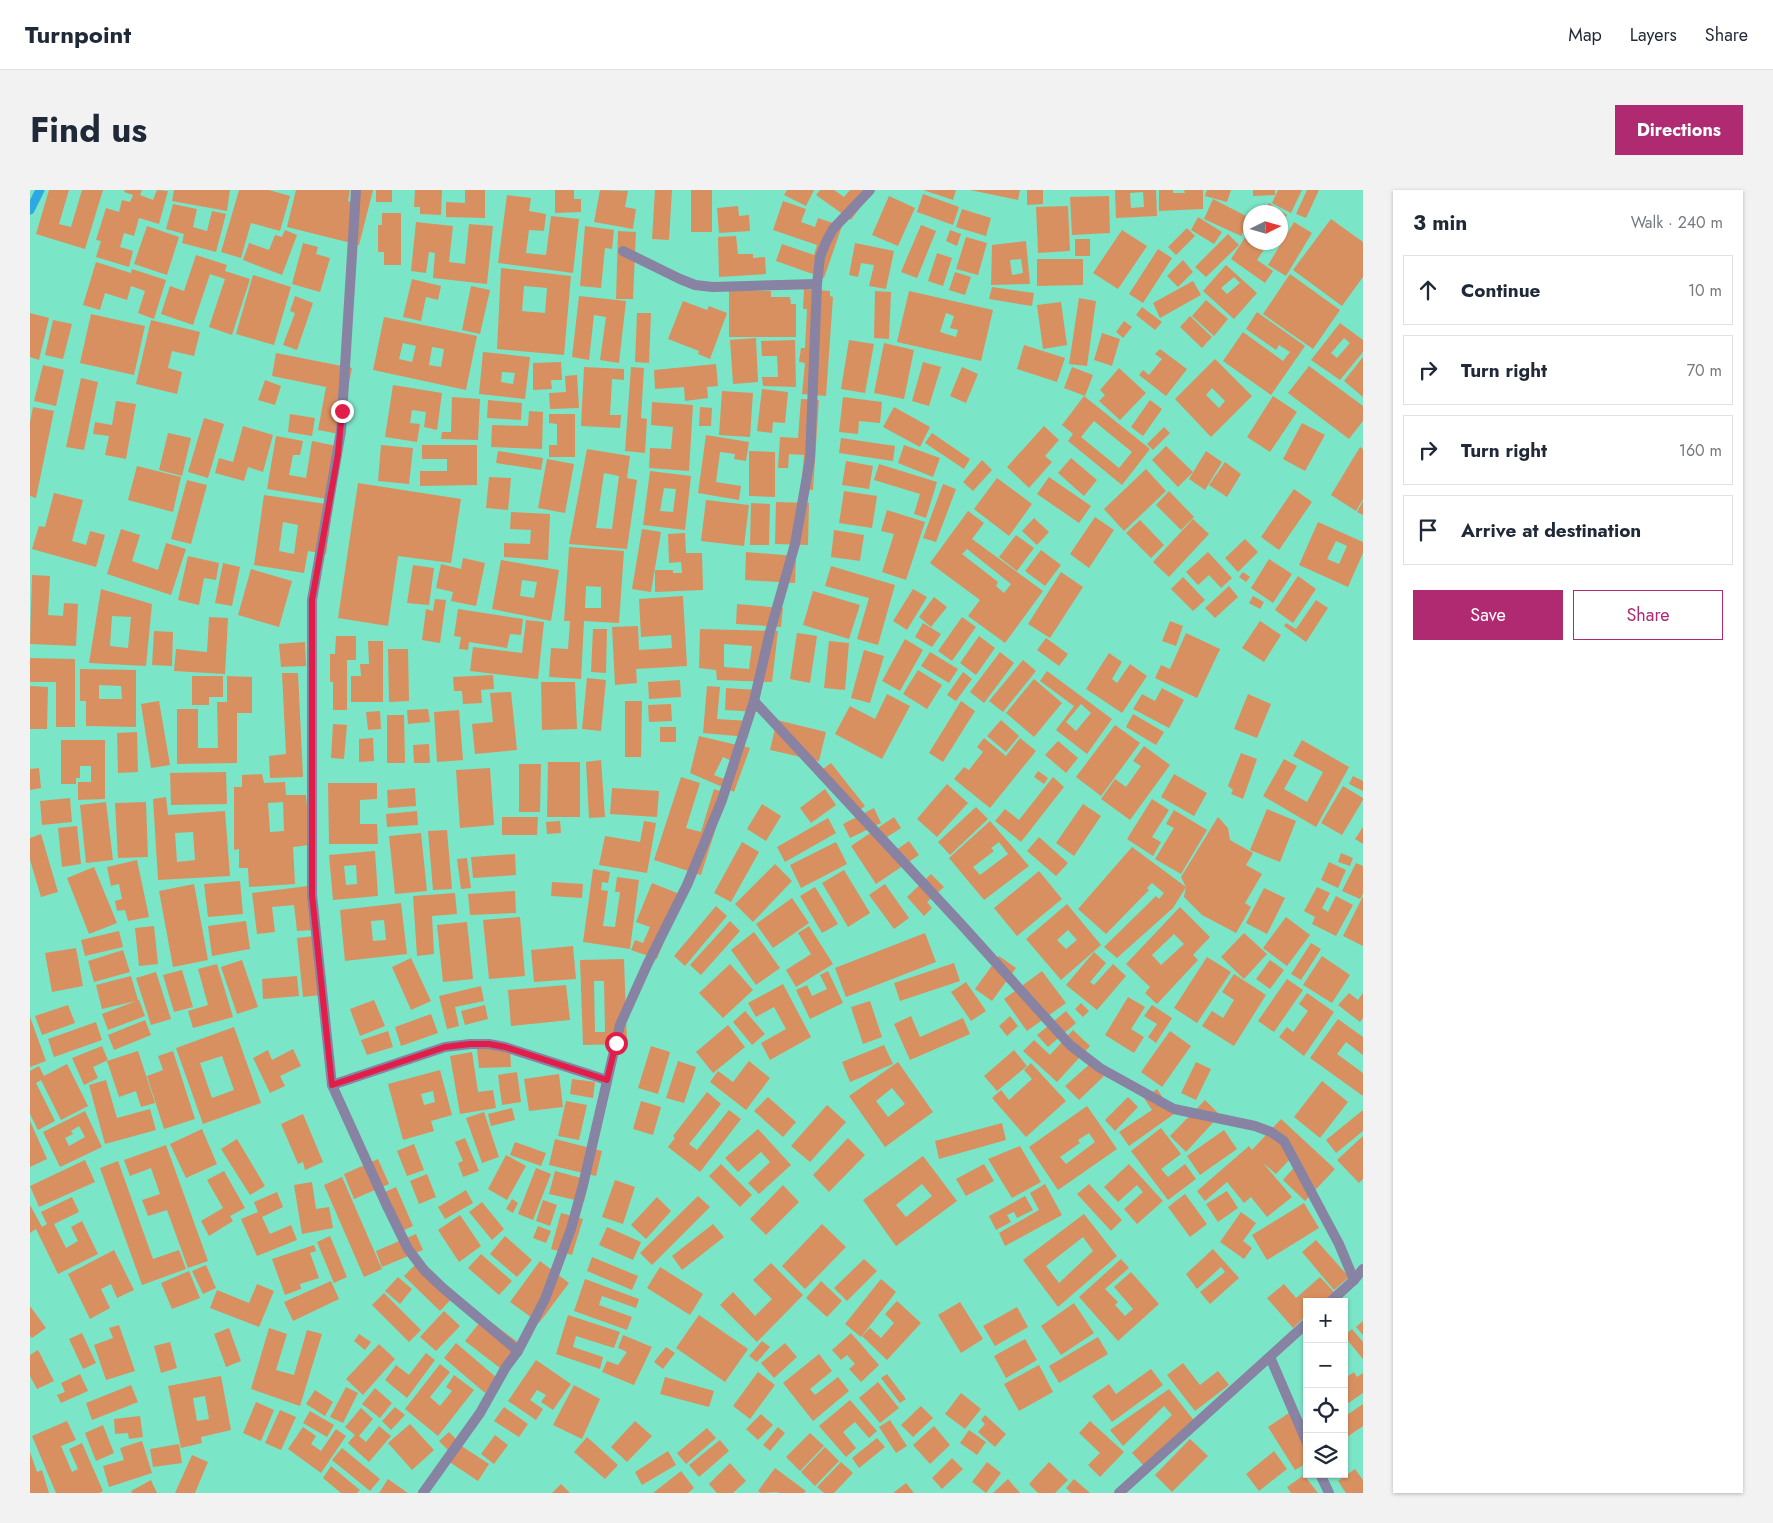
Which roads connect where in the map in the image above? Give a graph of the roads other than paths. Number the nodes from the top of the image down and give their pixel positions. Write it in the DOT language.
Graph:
graph roads {
  1 [pos="356,190"];
  2 [pos="870,190"];
  3 [pos="623,252"];
  4 [pos="817,284"];
  5 [pos="754,701"];
  6 [pos="607,1080"];
  7 [pos="332,1085"];
  8 [pos="1363,1269"];
  9 [pos="1354,1280"];
  10 [pos="1334,1298"];
  11 [pos="1303,1327"];
  12 [pos="518,1351"];
  13 [pos="1270,1356"];
  14 [pos="1303,1434"];
  15 [pos="1322,1478"];
  16 [pos="423,1493"];
  17 [pos="1118,1493"];
  18 [pos="1328,1493"];
  1 -- 7 [label="street"];
  2 -- 4 [label="street"];
  3 -- 4 [label="street"];
  4 -- 5 [label="street"];
  5 -- 6 [label="street"];
  5 -- 9 [label="street"];
  6 -- 7 [label="street"];
  6 -- 12 [label="street"];
  7 -- 12 [label="street"];
  8 -- 9 [label="street"];
  9 -- 10 [label="street"];
  11 -- 13 [label="street"];
  12 -- 16 [label="street"];
  13 -- 14 [label="street"];
  13 -- 17 [label="street"];
  15 -- 18 [label="street"];
}
